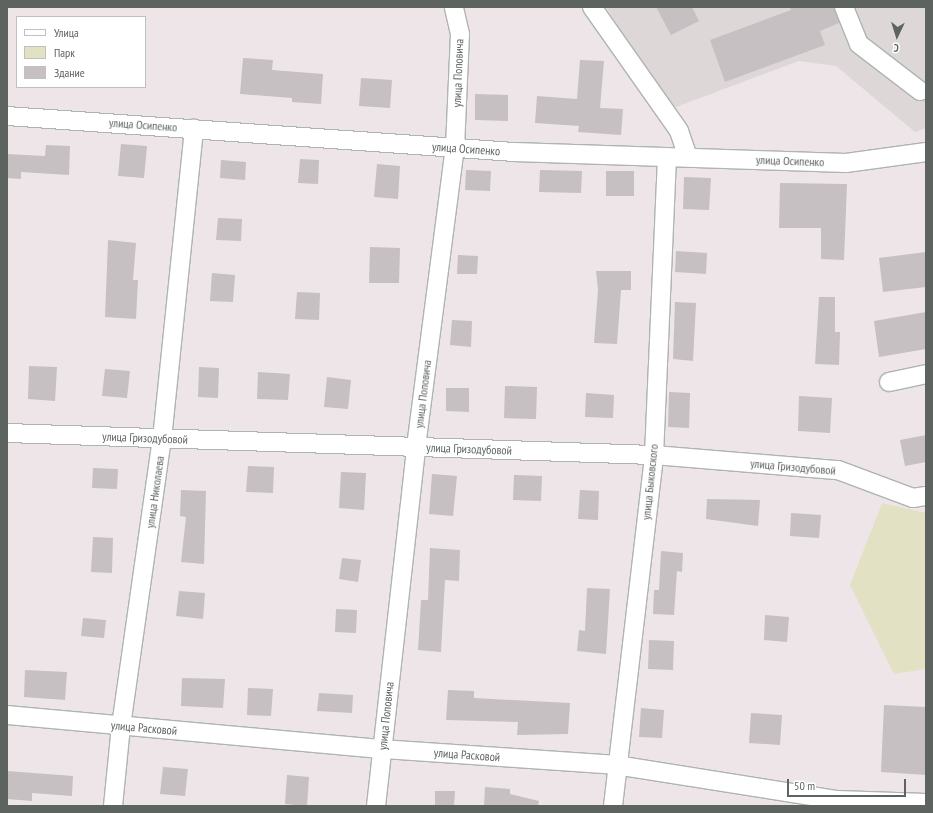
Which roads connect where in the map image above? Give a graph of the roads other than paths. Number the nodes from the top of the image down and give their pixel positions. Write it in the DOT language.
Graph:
graph roads {
  1 [pos="454,7"];
  2 [pos="592,7"];
  3 [pos="844,7"];
  4 [pos="920,91"];
  5 [pos="7,116"];
  6 [pos="194,129"];
  7 [pos="455,148"];
  8 [pos="926,152"];
  9 [pos="667,157"];
  10 [pos="688,157"];
  11 [pos="926,374"];
  12 [pos="890,382"];
  13 [pos="7,433"];
  14 [pos="162,439"];
  15 [pos="416,447"];
  16 [pos="654,455"];
  17 [pos="926,496"];
  18 [pos="7,715"];
  19 [pos="121,726"];
  20 [pos="382,749"];
  21 [pos="616,765"];
  22 [pos="926,803"];
  23 [pos="113,806"];
  24 [pos="376,806"];
  25 [pos="613,806"];
  1 -- 7 [label="street, улица Поповича"];
  2 -- 10 [label="street"];
  3 -- 4 [label="street"];
  5 -- 6 [label="street, улица Осипенко"];
  6 -- 7 [label="street, улица Осипенко"];
  6 -- 14 [label="street, улица Николаева"];
  7 -- 9 [label="street, улица Осипенко"];
  7 -- 15 [label="street, улица Поповича"];
  8 -- 10 [label="street, улица Осипенко"];
  9 -- 10 [label="street, улица Осипенко"];
  9 -- 16 [label="street, улица Быковского"];
  11 -- 12 [label="street"];
  13 -- 14 [label="street, улица Гризодубовой"];
  14 -- 15 [label="street, улица Гризодубовой"];
  14 -- 19 [label="street, улица Николаева"];
  15 -- 16 [label="street, улица Гризодубовой"];
  15 -- 20 [label="street, улица Поповича"];
  16 -- 17 [label="street, улица Гризодубовой"];
  16 -- 21 [label="street, улица Быковского"];
  18 -- 19 [label="street, улица Расковой"];
  19 -- 20 [label="street, улица Расковой"];
  19 -- 23 [label="street, улица Николаева"];
  20 -- 21 [label="street, улица Расковой"];
  20 -- 24 [label="street, улица Поповича"];
  21 -- 22 [label="street, улица Расковой"];
  21 -- 25 [label="street, улица Быковского"];
}
